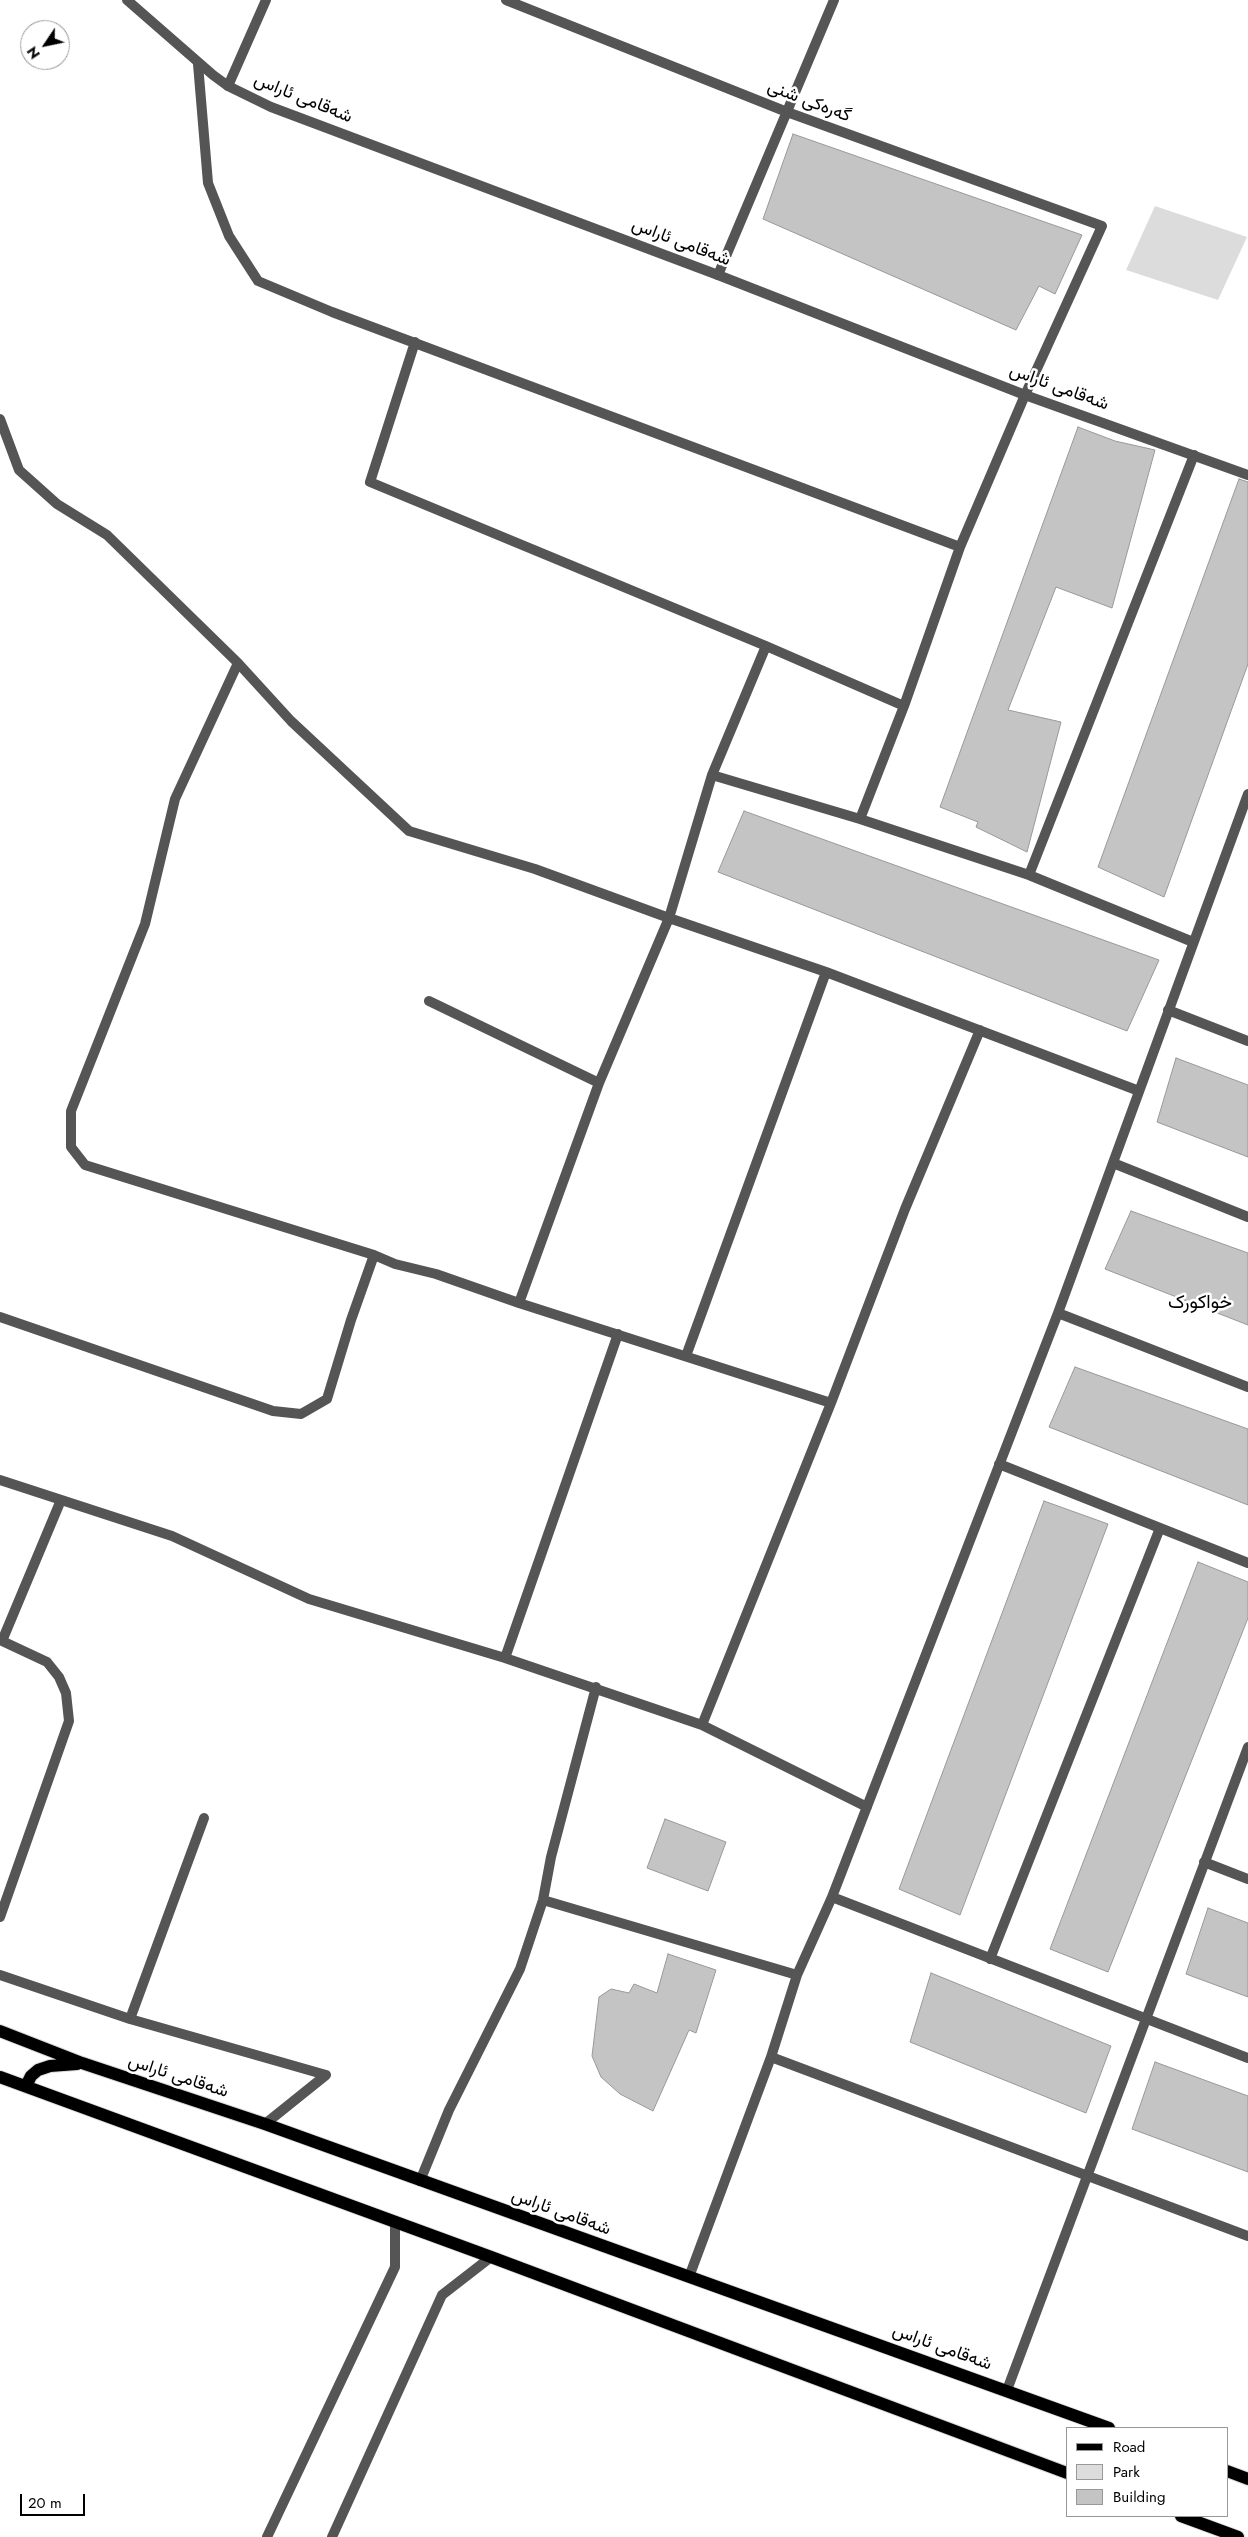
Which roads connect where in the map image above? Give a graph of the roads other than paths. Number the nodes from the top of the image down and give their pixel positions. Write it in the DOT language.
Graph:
graph roads {
  1 [pos="127,0"];
  2 [pos="266,0"];
  3 [pos="506,0"];
  4 [pos="834,0"];
  5 [pos="198,64"];
  6 [pos="228,86"];
  7 [pos="787,112"];
  8 [pos="718,275"];
  9 [pos="415,342"];
  10 [pos="1025,395"];
  11 [pos="0,420"];
  12 [pos="1194,455"];
  13 [pos="1248,475"];
  14 [pos="960,547"];
  15 [pos="766,646"];
  16 [pos="238,663"];
  17 [pos="904,706"];
  18 [pos="712,775"];
  19 [pos="1248,794"];
  20 [pos="860,819"];
  21 [pos="1029,875"];
  22 [pos="669,918"];
  23 [pos="1193,942"];
  24 [pos="826,972"];
  25 [pos="429,1001"];
  26 [pos="1168,1010"];
  27 [pos="980,1030"];
  28 [pos="1248,1041"];
  29 [pos="599,1083"];
  30 [pos="1139,1091"];
  31 [pos="1113,1163"];
  32 [pos="1248,1217"];
  33 [pos="374,1255"];
  34 [pos="519,1303"];
  35 [pos="1058,1313"];
  36 [pos="0,1317"];
  37 [pos="618,1334"];
  38 [pos="686,1356"];
  39 [pos="1248,1387"];
  40 [pos="831,1403"];
  41 [pos="1000,1464"];
  42 [pos="0,1480"];
  43 [pos="61,1500"];
  44 [pos="1160,1528"];
  45 [pos="1248,1563"];
  46 [pos="1,1641"];
  47 [pos="505,1658"];
  48 [pos="596,1688"];
  49 [pos="702,1725"];
  50 [pos="1248,1748"];
  51 [pos="867,1807"];
  52 [pos="204,1818"];
  53 [pos="1204,1862"];
  54 [pos="1248,1879"];
  55 [pos="832,1898"];
  56 [pos="543,1900"];
  57 [pos="0,1917"];
  58 [pos="990,1959"];
  59 [pos="0,1975"];
  60 [pos="797,1975"];
  61 [pos="130,2019"];
  62 [pos="1145,2019"];
  63 [pos="0,2031"];
  64 [pos="771,2057"];
  65 [pos="1248,2058"];
  66 [pos="82,2063"];
  67 [pos="0,2077"];
  68 [pos="26,2086"];
  69 [pos="265,2124"];
  70 [pos="1086,2176"];
  71 [pos="420,2181"];
  72 [pos="395,2222"];
  73 [pos="1248,2236"];
  74 [pos="491,2257"];
  75 [pos="689,2277"];
  76 [pos="1007,2390"];
  77 [pos="1085,2424"];
  78 [pos="1103,2427"];
  79 [pos="1228,2471"];
  80 [pos="1066,2473"];
  81 [pos="1248,2479"];
  82 [pos="1184,2517"];
  83 [pos="267,2537"];
  84 [pos="332,2537"];
  85 [pos="1238,2537"];
  1 -- 5 [label="street, شەقامی ئاراس"];
  2 -- 6 [label="street"];
  3 -- 7 [label="street, گەرەکی شنی"];
  4 -- 7 [label="street"];
  5 -- 6 [label="street, شەقامی ئاراس"];
  5 -- 9 [label="street"];
  6 -- 8 [label="street, شەقامی ئاراس"];
  7 -- 8 [label="street"];
  7 -- 10 [label="street, گەرەکی شنی"];
  8 -- 10 [label="street, شەقامی ئاراس"];
  9 -- 14 [label="street"];
  9 -- 15 [label="street"];
  10 -- 12 [label="street, شەقامی ئاراس"];
  10 -- 14 [label="street"];
  11 -- 16 [label="street"];
  12 -- 13 [label="street, شەقامی ئاراس"];
  12 -- 21 [label="street"];
  14 -- 17 [label="street"];
  15 -- 17 [label="street"];
  15 -- 18 [label="street"];
  16 -- 22 [label="street"];
  16 -- 33 [label="street"];
  17 -- 20 [label="street"];
  18 -- 20 [label="street"];
  18 -- 22 [label="street"];
  19 -- 23 [label="street"];
  20 -- 21 [label="street"];
  21 -- 23 [label="street"];
  22 -- 24 [label="street"];
  22 -- 29 [label="street"];
  23 -- 26 [label="street"];
  24 -- 27 [label="street"];
  24 -- 38 [label="street"];
  25 -- 29 [label="street"];
  26 -- 28 [label="street"];
  26 -- 30 [label="street"];
  27 -- 30 [label="street"];
  27 -- 40 [label="street"];
  29 -- 34 [label="street"];
  30 -- 31 [label="street"];
  31 -- 32 [label="street"];
  31 -- 35 [label="street"];
  33 -- 34 [label="street"];
  33 -- 36 [label="street"];
  34 -- 37 [label="street"];
  35 -- 39 [label="street"];
  35 -- 41 [label="street"];
  37 -- 38 [label="street"];
  37 -- 47 [label="street"];
  38 -- 40 [label="street"];
  40 -- 49 [label="street"];
  41 -- 44 [label="street"];
  41 -- 51 [label="street"];
  42 -- 43 [label="street"];
  43 -- 46 [label="street"];
  43 -- 47 [label="street"];
  44 -- 45 [label="street"];
  44 -- 58 [label="street"];
  46 -- 57 [label="street"];
  47 -- 48 [label="street"];
  48 -- 49 [label="street"];
  48 -- 56 [label="street"];
  49 -- 51 [label="street"];
  50 -- 53 [label="street"];
  51 -- 55 [label="street"];
  52 -- 61 [label="street"];
  53 -- 54 [label="street"];
  53 -- 62 [label="street"];
  55 -- 58 [label="street"];
  55 -- 60 [label="street"];
  56 -- 60 [label="street"];
  56 -- 71 [label="street"];
  58 -- 62 [label="street"];
  59 -- 61 [label="street"];
  60 -- 64 [label="street"];
  61 -- 69 [label="street"];
  62 -- 65 [label="street"];
  62 -- 70 [label="street"];
  63 -- 66 [label="main road, شەقامی ئاراس"];
  64 -- 70 [label="street"];
  64 -- 75 [label="street"];
  66 -- 68 [label="main road"];
  66 -- 69 [label="main road, شەقامی ئاراس"];
  67 -- 68 [label="main road"];
  68 -- 72 [label="main road"];
  69 -- 71 [label="main road, شەقامی ئاراس"];
  70 -- 73 [label="street"];
  70 -- 76 [label="street"];
  71 -- 75 [label="main road, شەقامی ئاراس"];
  72 -- 74 [label="main road"];
  72 -- 83 [label="street"];
  74 -- 80 [label="main road"];
  74 -- 84 [label="street"];
  75 -- 76 [label="main road, شەقامی ئاراس"];
  76 -- 77 [label="main road, شەقامی ئاراس"];
  77 -- 78 [label="main road, شەقامی ئاراس"];
  79 -- 81 [label="main road"];
  82 -- 85 [label="main road"];
}
